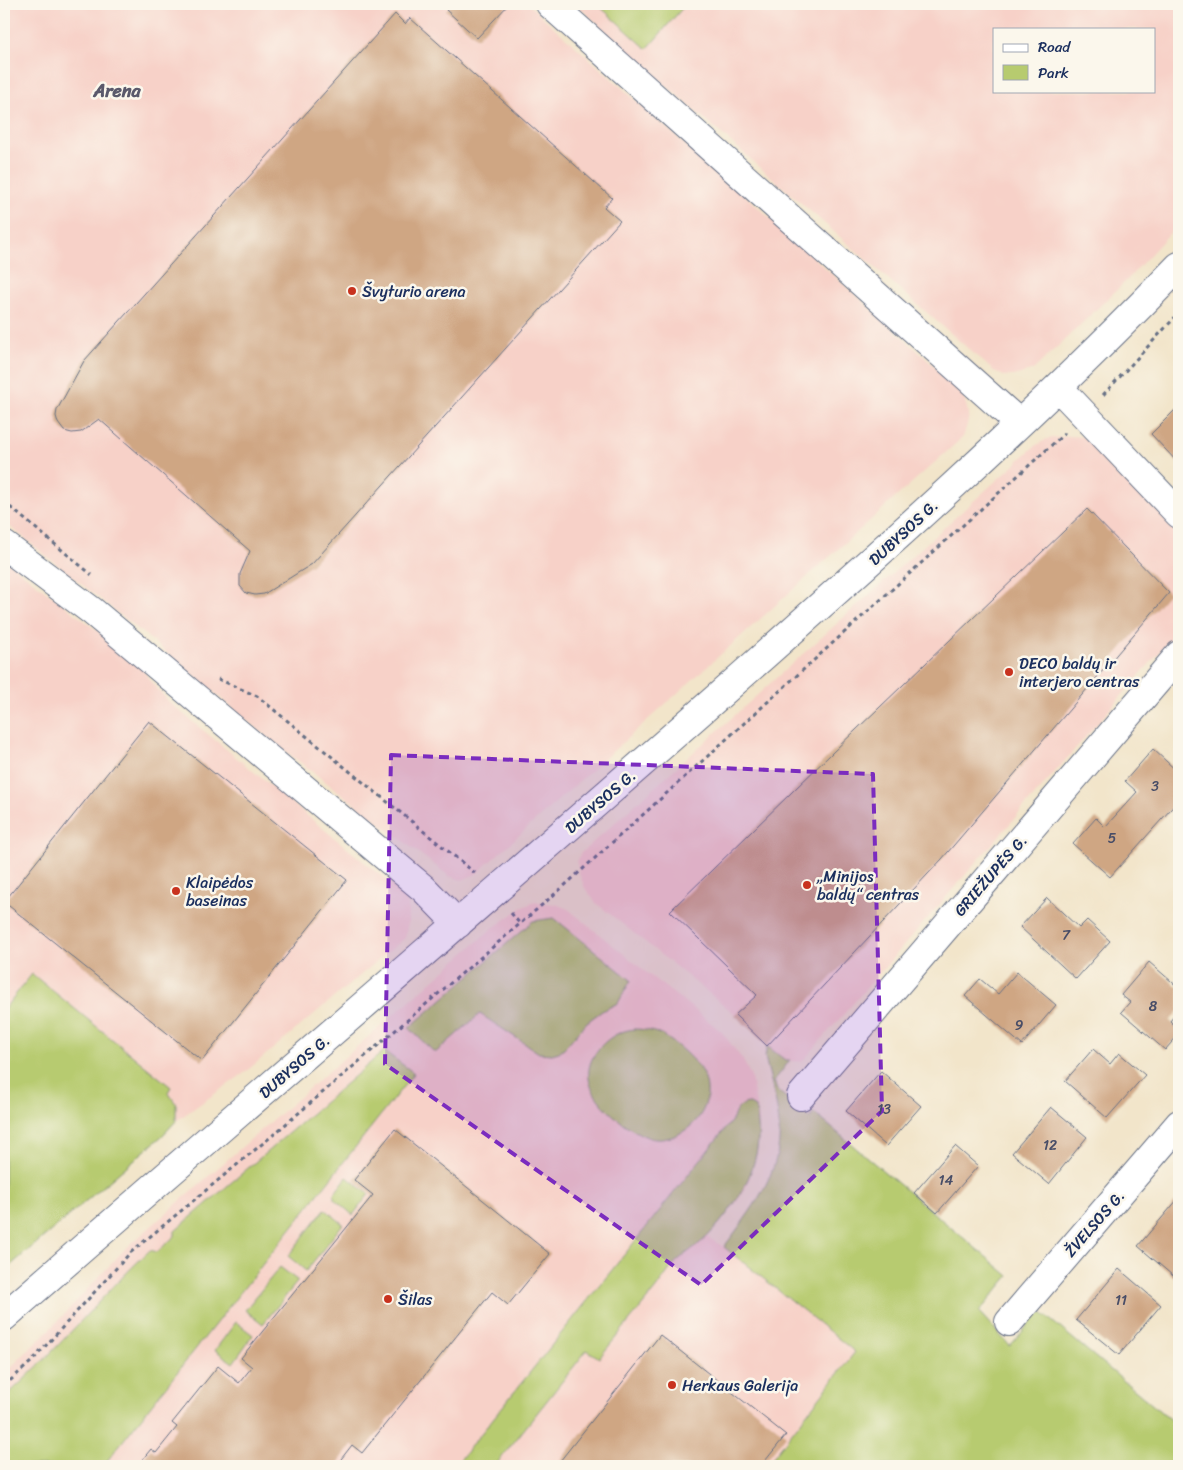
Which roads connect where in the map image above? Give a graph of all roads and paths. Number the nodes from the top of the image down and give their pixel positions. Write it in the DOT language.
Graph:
graph roads {
  1 [pos="550,4"];
  2 [pos="1179,266"];
  3 [pos="1179,313"];
  4 [pos="1058,387"];
  5 [pos="1085,415"];
  6 [pos="1019,423"];
  7 [pos="4,502"];
  8 [pos="1179,514"];
  9 [pos="4,545"];
  10 [pos="96,578"];
  11 [pos="1179,655"];
  12 [pos="211,674"];
  13 [pos="476,874"];
  14 [pos="458,924"];
  15 [pos="801,1096"];
  16 [pos="1179,1124"];
  17 [pos="4,1317"];
  18 [pos="1009,1322"];
  19 [pos="4,1386"];
  1 -- 6 [label="street"];
  2 -- 4 [label="street, DUBYSOS G."];
  3 -- 5 [label="path"];
  4 -- 5 [label="street"];
  4 -- 6 [label="street, DUBYSOS G."];
  5 -- 8 [label="street"];
  5 -- 19 [label="path"];
  6 -- 14 [label="street, DUBYSOS G."];
  7 -- 10 [label="path"];
  9 -- 14 [label="street"];
  11 -- 15 [label="street, GRIEŽUPĖS G."];
  12 -- 13 [label="path"];
  14 -- 17 [label="street, DUBYSOS G."];
  16 -- 18 [label="street, ŽVELSOS G."];
}
